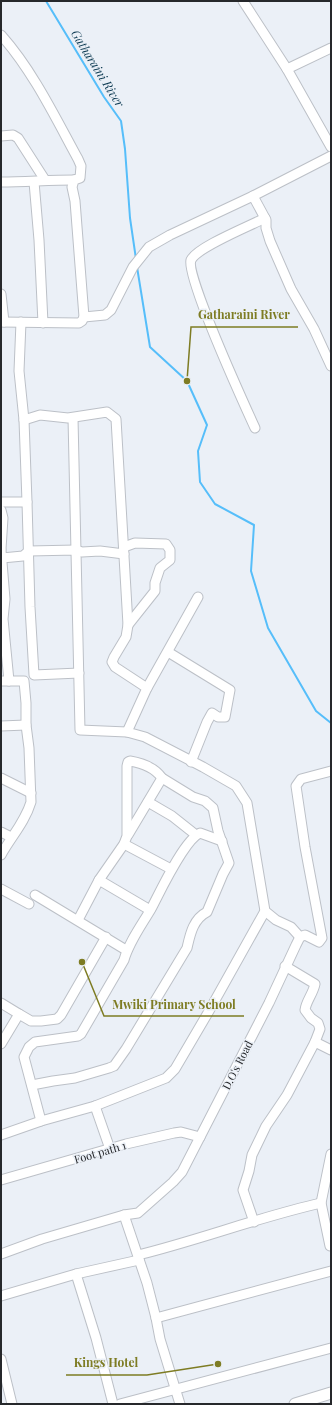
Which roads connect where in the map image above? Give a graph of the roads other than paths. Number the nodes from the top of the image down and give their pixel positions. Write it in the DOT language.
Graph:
graph roads {
  1 [pos="243,1"];
  2 [pos="1,35"];
  3 [pos="331,48"];
  4 [pos="287,69"];
  5 [pos="1,136"];
  6 [pos="331,147"];
  7 [pos="331,156"];
  8 [pos="45,180"];
  9 [pos="74,180"];
  10 [pos="1,182"];
  11 [pos="34,182"];
  12 [pos="253,196"];
  13 [pos="265,218"];
  14 [pos="1,294"];
  15 [pos="84,317"];
  16 [pos="2,322"];
  17 [pos="20,322"];
  18 [pos="43,322"];
  19 [pos="331,366"];
  20 [pos="73,418"];
  21 [pos="24,420"];
  22 [pos="254,428"];
  23 [pos="1,502"];
  24 [pos="27,502"];
  25 [pos="1,510"];
  26 [pos="76,550"];
  27 [pos="124,551"];
  28 [pos="1,552"];
  29 [pos="29,552"];
  30 [pos="198,597"];
  31 [pos="128,625"];
  32 [pos="168,652"];
  33 [pos="79,673"];
  34 [pos="5,681"];
  35 [pos="148,688"];
  36 [pos="26,725"];
  37 [pos="1,726"];
  38 [pos="127,732"];
  39 [pos="191,762"];
  40 [pos="331,771"];
  41 [pos="1,778"];
  42 [pos="162,778"];
  43 [pos="31,793"];
  44 [pos="148,802"];
  45 [pos="1,832"];
  46 [pos="196,835"];
  47 [pos="11,837"];
  48 [pos="126,840"];
  49 [pos="222,841"];
  50 [pos="1,855"];
  51 [pos="171,869"];
  52 [pos="99,880"];
  53 [pos="1,889"];
  54 [pos="35,895"];
  55 [pos="29,904"];
  56 [pos="150,910"];
  57 [pos="265,911"];
  58 [pos="78,920"];
  59 [pos="106,937"];
  60 [pos="300,937"];
  61 [pos="126,950"];
  62 [pos="285,966"];
  63 [pos="1,1003"];
  64 [pos="19,1014"];
  65 [pos="315,1042"];
  66 [pos="1,1044"];
  67 [pos="331,1050"];
  68 [pos="32,1085"];
  69 [pos="95,1106"];
  70 [pos="42,1121"];
  71 [pos="1,1135"];
  72 [pos="200,1137"];
  73 [pos="110,1148"];
  74 [pos="331,1154"];
  75 [pos="1,1180"];
  76 [pos="321,1203"];
  77 [pos="124,1215"];
  78 [pos="254,1222"];
  79 [pos="330,1246"];
  80 [pos="1,1254"];
  81 [pos="138,1258"];
  82 [pos="331,1271"];
  83 [pos="76,1274"];
  84 [pos="1,1296"];
  85 [pos="156,1318"];
  86 [pos="331,1348"];
  87 [pos="1,1359"];
  88 [pos="176,1390"];
  89 [pos="331,1394"];
  90 [pos="12,1404"];
  91 [pos="113,1404"];
  92 [pos="120,1404"];
  93 [pos="180,1404"];
  94 [pos="295,1404"];
  1 -- 4 [label="street"];
  2 -- 9 [label="street"];
  3 -- 4 [label="street"];
  4 -- 6 [label="street"];
  5 -- 8 [label="street"];
  7 -- 12 [label="street"];
  8 -- 9 [label="street"];
  8 -- 11 [label="street"];
  9 -- 15 [label="street"];
  10 -- 11 [label="street"];
  11 -- 18 [label="street"];
  12 -- 13 [label="street"];
  12 -- 15 [label="street"];
  13 -- 19 [label="street"];
  13 -- 22 [label="street"];
  14 -- 16 [label="street"];
  15 -- 18 [label="street"];
  16 -- 17 [label="street"];
  17 -- 18 [label="street"];
  17 -- 21 [label="street"];
  20 -- 21 [label="street"];
  20 -- 26 [label="street"];
  20 -- 27 [label="street"];
  21 -- 24 [label="street"];
  23 -- 24 [label="street"];
  24 -- 29 [label="street"];
  25 -- 28 [label="street"];
  26 -- 27 [label="street"];
  26 -- 29 [label="street"];
  26 -- 33 [label="street"];
  27 -- 31 [label="street"];
  27 -- 31 [label="street"];
  28 -- 29 [label="street"];
  28 -- 34 [label="street"];
  29 -- 33 [label="street"];
  30 -- 32 [label="street"];
  31 -- 35 [label="street"];
  32 -- 35 [label="street"];
  32 -- 39 [label="street"];
  33 -- 38 [label="street"];
  34 -- 36 [label="street"];
  35 -- 38 [label="street"];
  36 -- 37 [label="street"];
  36 -- 43 [label="street"];
  38 -- 39 [label="street"];
  39 -- 57 [label="street"];
  40 -- 60 [label="street"];
  41 -- 43 [label="street"];
  42 -- 44 [label="street"];
  42 -- 48 [label="street"];
  42 -- 49 [label="street"];
  43 -- 47 [label="street"];
  44 -- 46 [label="street"];
  44 -- 48 [label="street"];
  45 -- 47 [label="street"];
  46 -- 49 [label="street"];
  46 -- 51 [label="street"];
  47 -- 50 [label="street"];
  48 -- 51 [label="street"];
  48 -- 52 [label="street"];
  49 -- 68 [label="street"];
  51 -- 56 [label="street"];
  52 -- 56 [label="street"];
  52 -- 58 [label="street"];
  53 -- 55 [label="street"];
  54 -- 58 [label="street"];
  56 -- 61 [label="street"];
  57 -- 60 [label="street"];
  57 -- 69 [label="street"];
  58 -- 59 [label="street"];
  59 -- 61 [label="street"];
  59 -- 64 [label="street"];
  60 -- 62 [label="street, D.O's Road"];
  61 -- 68 [label="street"];
  62 -- 65 [label="street"];
  62 -- 72 [label="street, D.O's Road"];
  63 -- 64 [label="street"];
  64 -- 66 [label="street"];
  65 -- 67 [label="street"];
  65 -- 78 [label="street"];
  68 -- 70 [label="street"];
  69 -- 70 [label="street"];
  69 -- 73 [label="street"];
  70 -- 71 [label="street"];
  72 -- 73 [label="street, Foot path 1"];
  72 -- 77 [label="street, D.O's Road"];
  73 -- 75 [label="street, Foot path 1"];
  74 -- 76 [label="street"];
  76 -- 78 [label="street"];
  76 -- 79 [label="street"];
  77 -- 80 [label="street, D.O's Road"];
  77 -- 81 [label="street"];
  78 -- 81 [label="street"];
  81 -- 83 [label="street"];
  81 -- 85 [label="street"];
  82 -- 85 [label="street"];
  83 -- 84 [label="street"];
  83 -- 91 [label="street"];
  85 -- 88 [label="street"];
  86 -- 88 [label="street"];
  87 -- 90 [label="street"];
  88 -- 92 [label="street"];
  88 -- 93 [label="street"];
  89 -- 94 [label="main road"];
}
